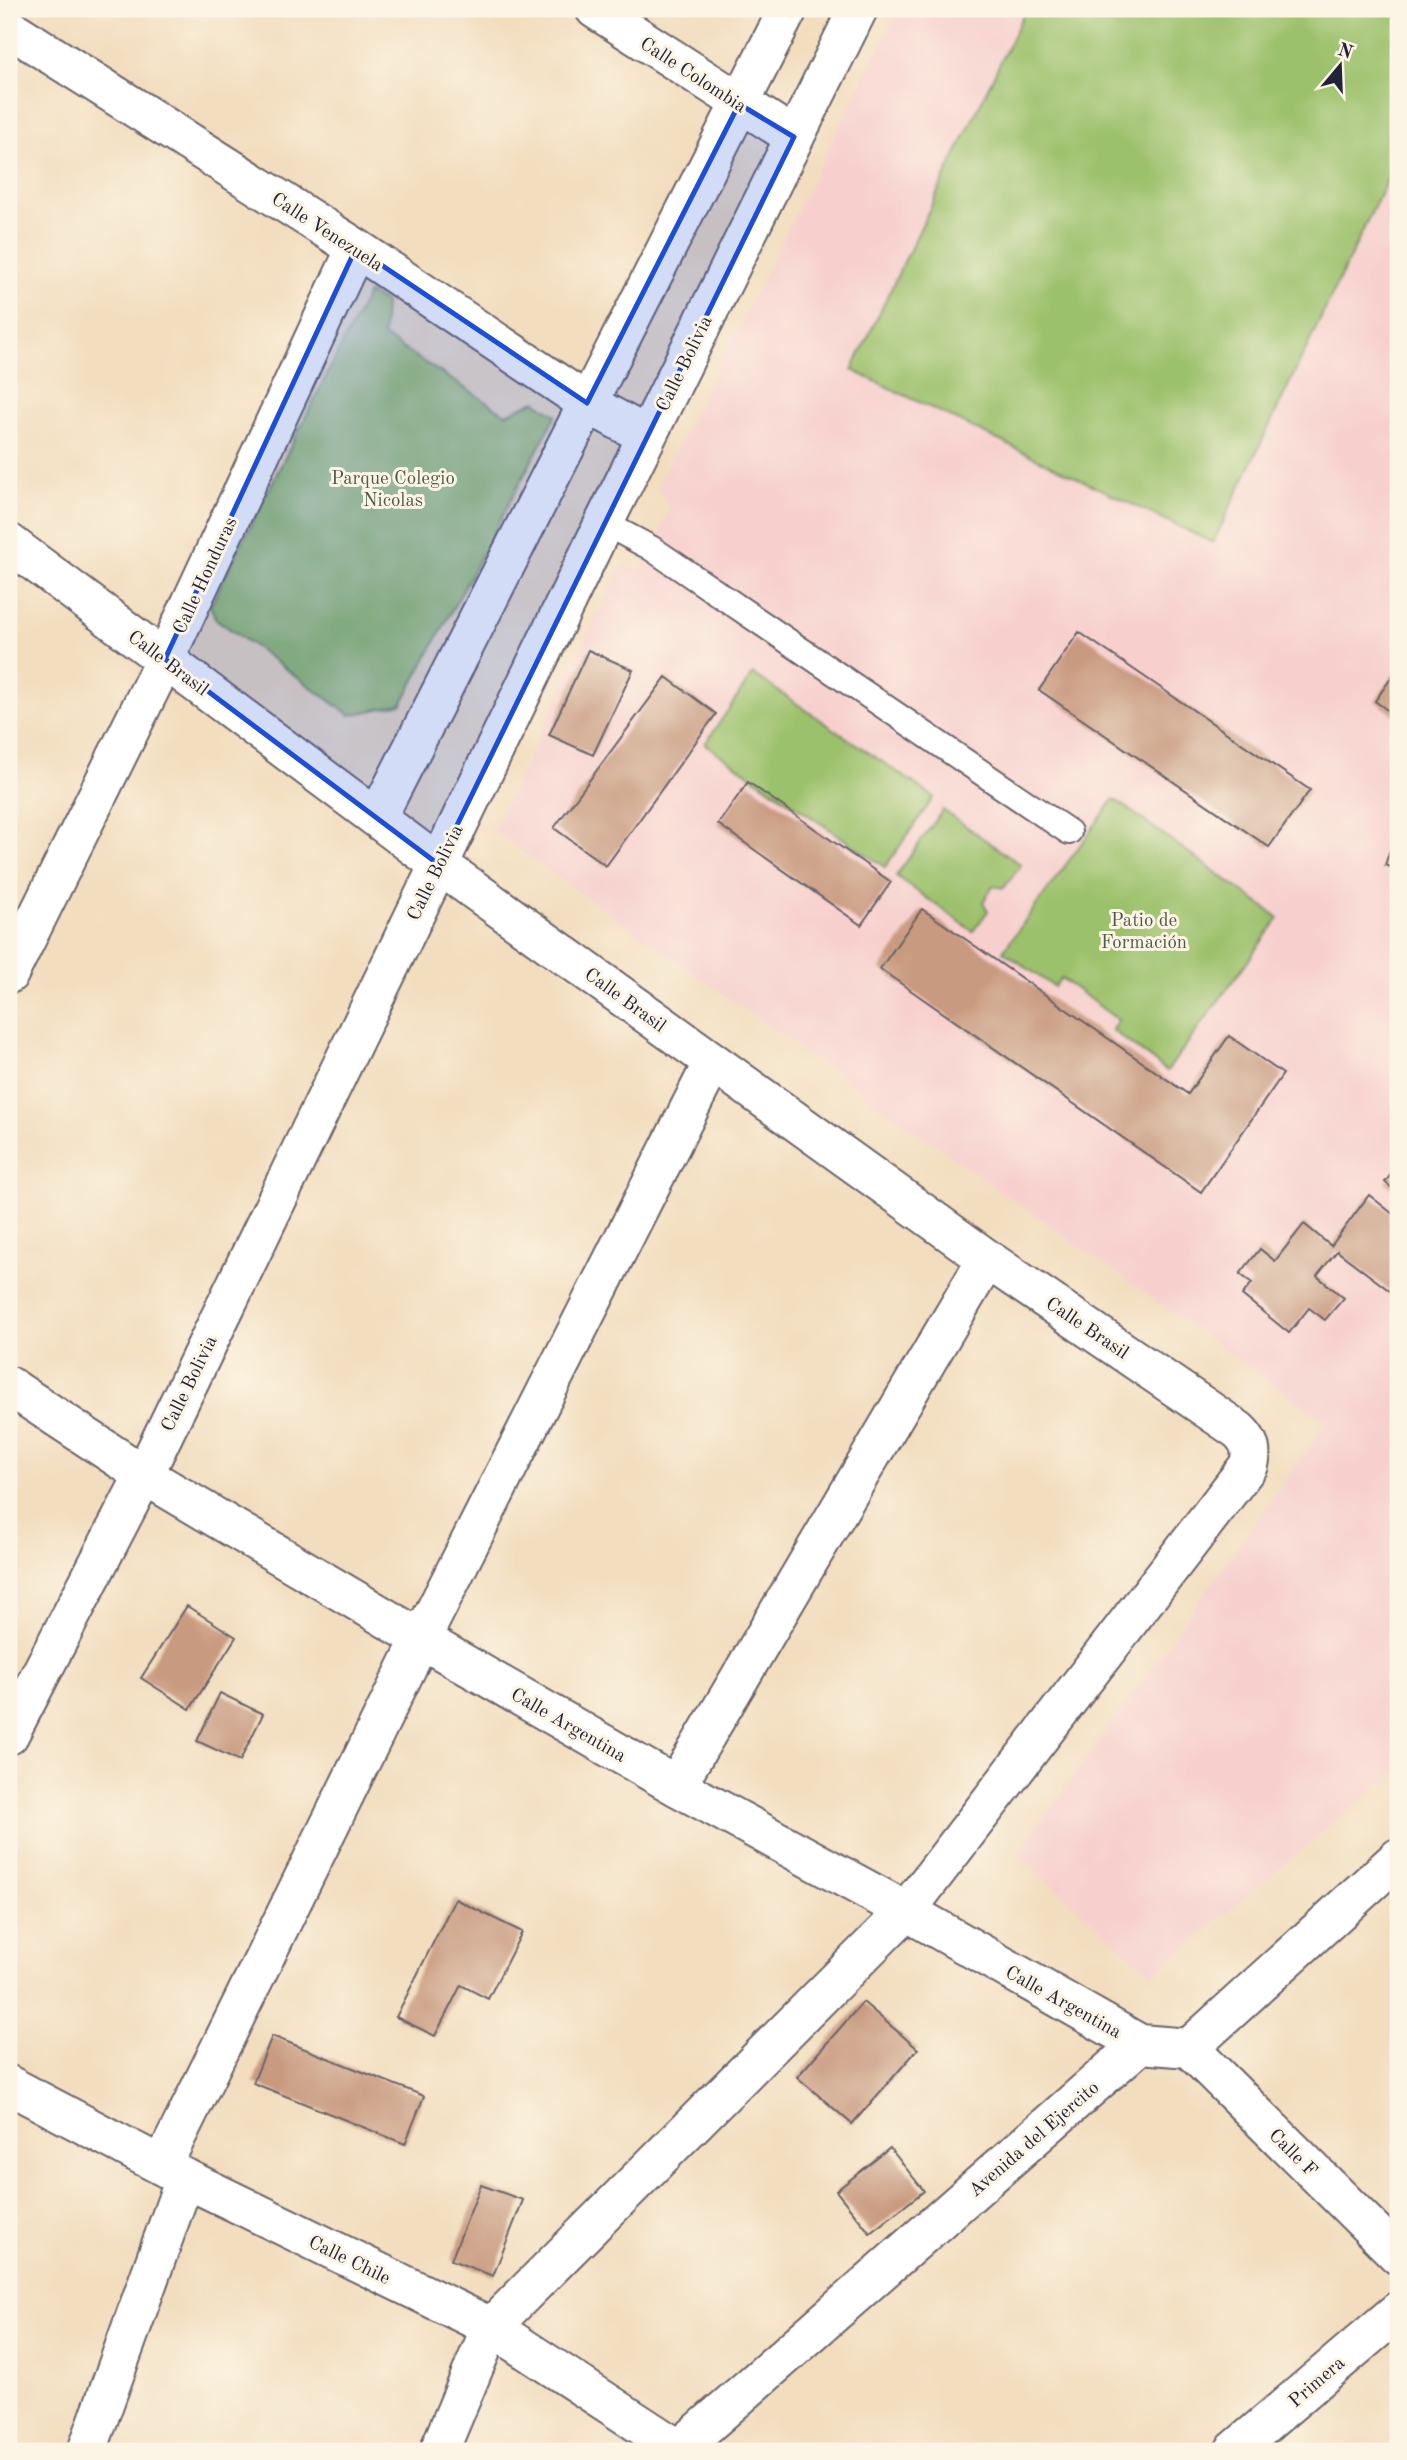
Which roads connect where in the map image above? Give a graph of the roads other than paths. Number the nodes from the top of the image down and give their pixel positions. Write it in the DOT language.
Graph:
graph roads {
  1 [pos="595,9"];
  2 [pos="788,9"];
  3 [pos="858,9"];
  4 [pos="9,28"];
  5 [pos="739,104"];
  6 [pos="794,137"];
  7 [pos="356,248"];
  8 [pos="587,402"];
  9 [pos="647,436"];
  10 [pos="604,523"];
  11 [pos="9,543"];
  12 [pos="165,659"];
  13 [pos="377,818"];
  14 [pos="1069,832"];
  15 [pos="438,864"];
  16 [pos="9,974"];
  17 [pos="713,1062"];
  18 [pos="987,1259"];
  19 [pos="9,1386"];
  20 [pos="144,1475"];
  21 [pos="421,1639"];
  22 [pos="9,1735"];
  23 [pos="676,1786"];
  24 [pos="1398,1858"];
  25 [pos="906,1911"];
  26 [pos="1140,2044"];
  27 [pos="1189,2048"];
  28 [pos="9,2085"];
  29 [pos="174,2172"];
  30 [pos="1398,2255"];
  31 [pos="1398,2311"];
  32 [pos="491,2327"];
  33 [pos="87,2451"];
  34 [pos="439,2451"];
  35 [pos="679,2451"];
  36 [pos="1234,2451"];
  1 -- 5 [label="street, Calle Colombia"];
  2 -- 5 [label="street"];
  3 -- 6 [label="street, Calle Bolivia"];
  4 -- 7 [label="street, Calle Venezuela"];
  5 -- 6 [label="street, Calle Colombia"];
  5 -- 8 [label="street"];
  6 -- 9 [label="street, Calle Bolivia"];
  7 -- 8 [label="street, Calle Venezuela"];
  7 -- 12 [label="street, Calle Honduras"];
  8 -- 9 [label="street, Calle Venezuela"];
  8 -- 13 [label="street"];
  9 -- 10 [label="street, Calle Bolivia"];
  10 -- 14 [label="lane"];
  10 -- 15 [label="street, Calle Bolivia"];
  11 -- 12 [label="street, Calle Brasil"];
  12 -- 13 [label="street, Calle Brasil"];
  12 -- 16 [label="street, Calle Honduras"];
  13 -- 15 [label="street, Calle Brasil"];
  15 -- 17 [label="street, Calle Brasil"];
  15 -- 20 [label="street, Calle Bolivia"];
  17 -- 18 [label="street, Calle Brasil"];
  17 -- 21 [label="street"];
  18 -- 23 [label="street"];
  18 -- 25 [label="street, Calle Brasil"];
  19 -- 20 [label="street, Calle Argentina"];
  20 -- 21 [label="street, Calle Argentina"];
  20 -- 22 [label="street, Calle Bolivia"];
  21 -- 23 [label="street, Calle Argentina"];
  21 -- 29 [label="street"];
  23 -- 25 [label="street, Calle Argentina"];
  24 -- 27 [label="street"];
  25 -- 26 [label="street, Calle Argentina"];
  25 -- 32 [label="street"];
  26 -- 27 [label="street"];
  26 -- 35 [label="street, Avenida del Ejercito"];
  27 -- 30 [label="street, Calle F"];
  28 -- 29 [label="street, Calle Chile"];
  29 -- 32 [label="street, Calle Chile"];
  29 -- 33 [label="street"];
  31 -- 36 [label="street, Primera"];
  32 -- 34 [label="street"];
  32 -- 35 [label="street, Calle Chile"];
}
